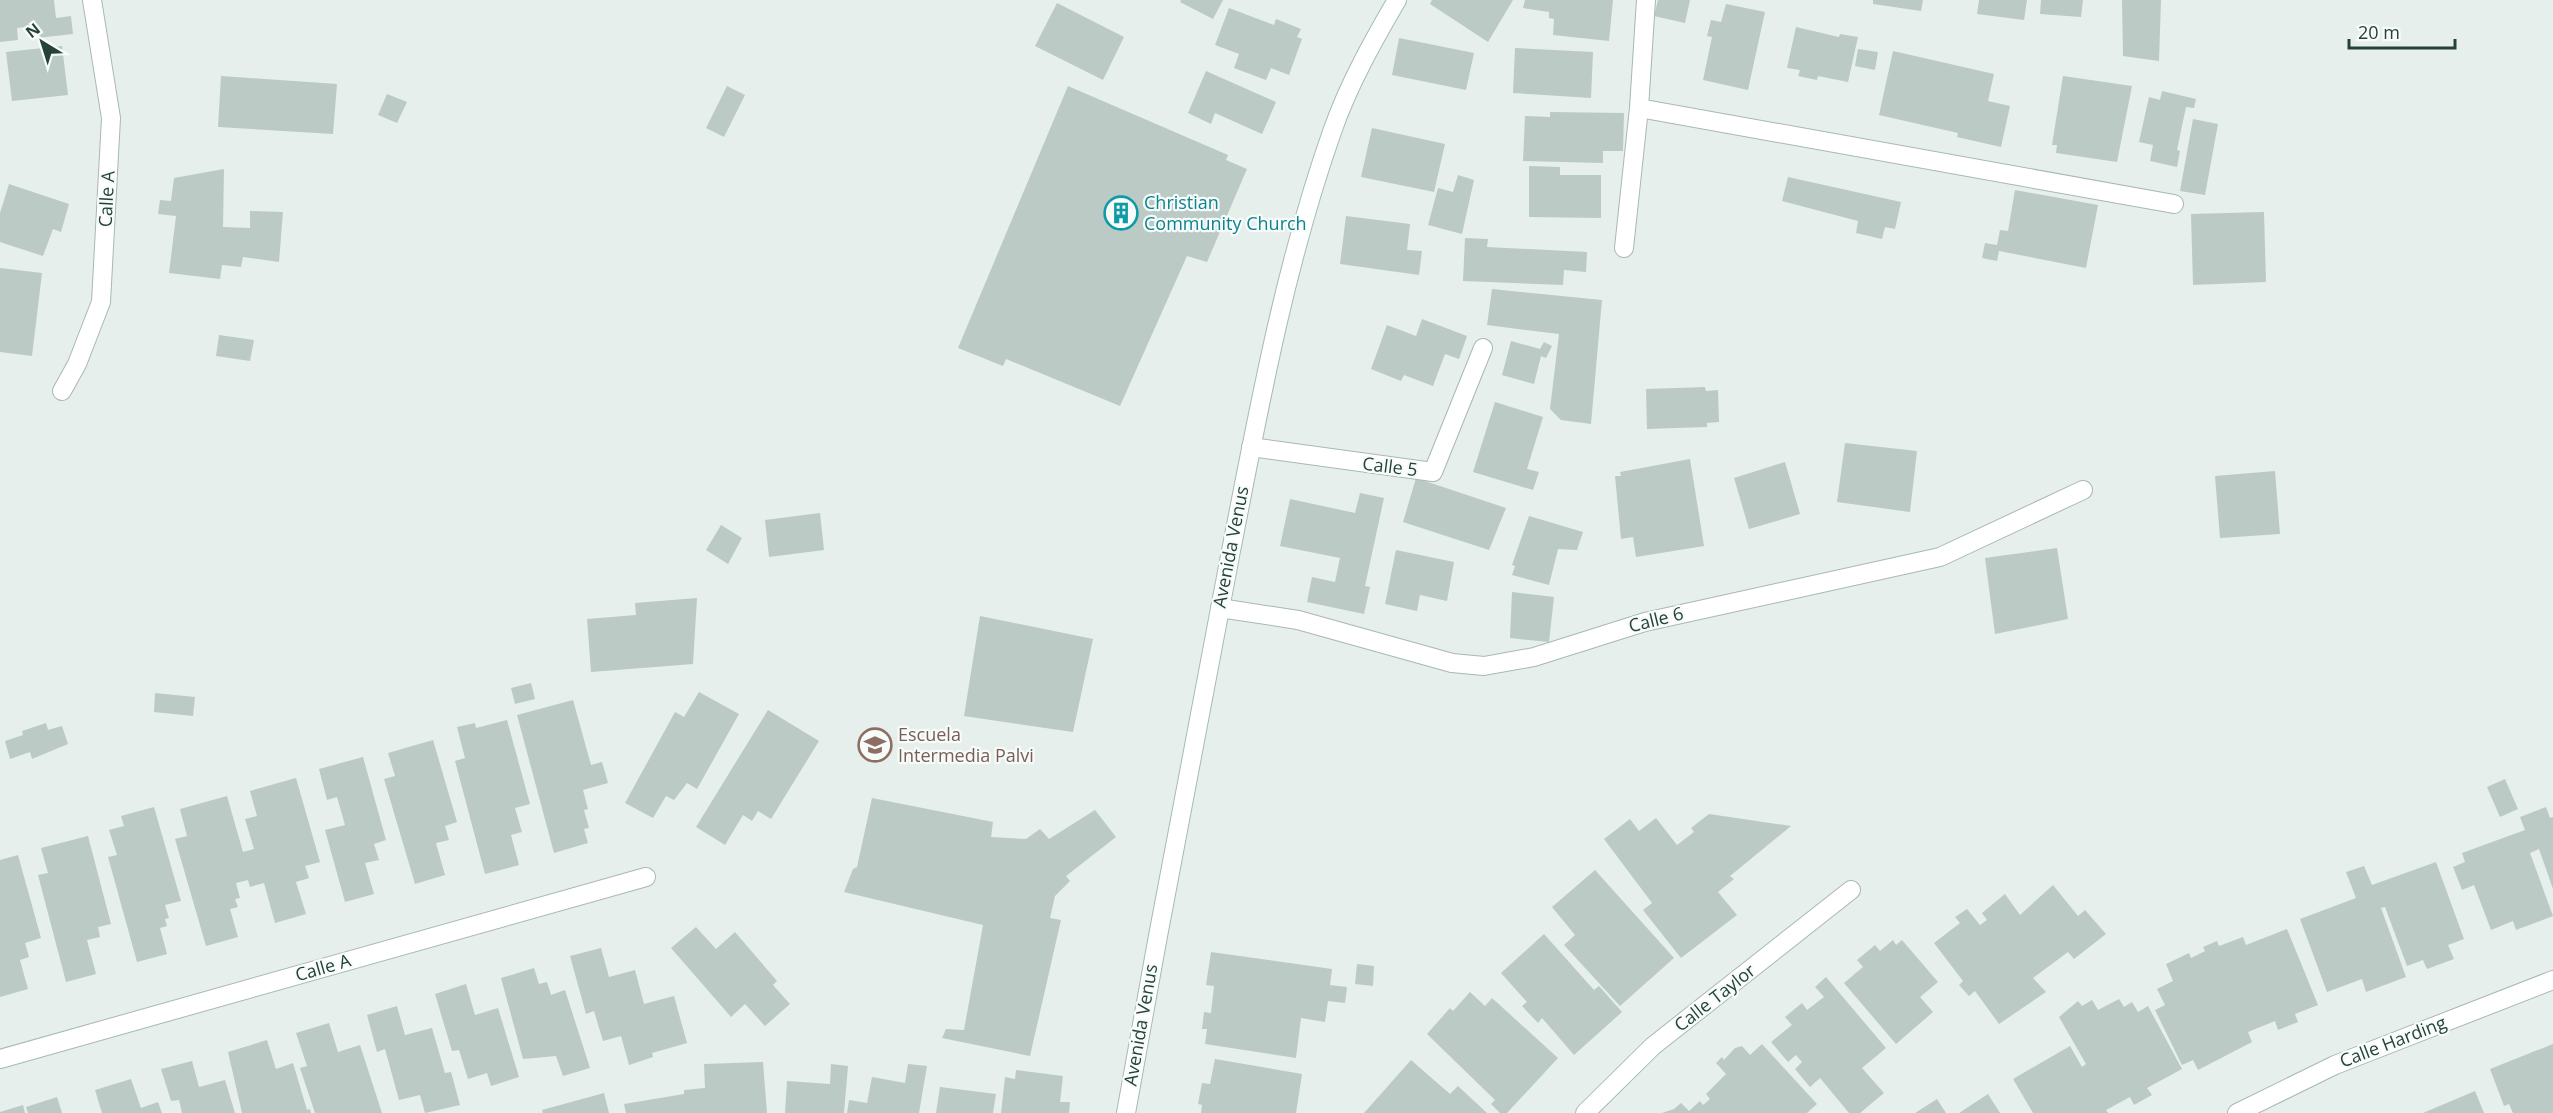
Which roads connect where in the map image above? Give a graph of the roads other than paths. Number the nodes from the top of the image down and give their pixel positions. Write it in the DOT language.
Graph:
graph roads {
  1 [pos="92,0"];
  2 [pos="1397,0"];
  3 [pos="1646,0"];
  4 [pos="1639,108"];
  5 [pos="2174,204"];
  6 [pos="1624,248"];
  7 [pos="1484,348"];
  8 [pos="62,391"];
  9 [pos="1251,447"];
  10 [pos="2083,490"];
  11 [pos="1220,608"];
  12 [pos="646,877"];
  13 [pos="1851,890"];
  14 [pos="2553,980"];
  15 [pos="0,1059"];
  16 [pos="1126,1113"];
  17 [pos="1585,1113"];
  18 [pos="2237,1113"];
  1 -- 8 [label="street, Calle A"];
  2 -- 9 [label="street, Avenida Venus"];
  3 -- 4 [label="street"];
  4 -- 5 [label="street"];
  4 -- 6 [label="street"];
  7 -- 9 [label="street, Calle 5"];
  9 -- 11 [label="street, Avenida Venus"];
  10 -- 11 [label="street, Calle 6"];
  11 -- 16 [label="street, Avenida Venus"];
  12 -- 15 [label="street, Calle A"];
  13 -- 17 [label="street, Calle Taylor"];
  14 -- 18 [label="street, Calle Harding"];
}
